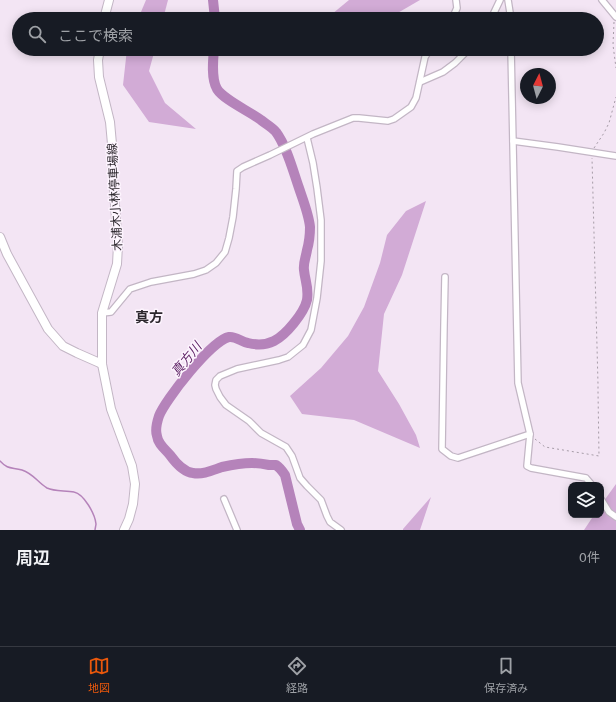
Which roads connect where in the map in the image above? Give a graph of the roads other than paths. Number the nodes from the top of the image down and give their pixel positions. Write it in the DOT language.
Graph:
graph roads {
  1 [pos="109,0"];
  2 [pos="456,0"];
  3 [pos="500,0"];
  4 [pos="508,0"];
  5 [pos="602,0"];
  6 [pos="106,12"];
  7 [pos="455,12"];
  8 [pos="494,12"];
  9 [pos="510,12"];
  10 [pos="615,16"];
  11 [pos="99,56"];
  12 [pos="425,56"];
  13 [pos="462,56"];
  14 [pos="511,56"];
  15 [pos="420,82"];
  16 [pos="305,139"];
  17 [pos="513,141"];
  18 [pos="616,156"];
  19 [pos="0,237"];
  20 [pos="446,277"];
  21 [pos="102,313"];
  22 [pos="102,364"];
  23 [pos="530,434"];
  24 [pos="589,482"];
  25 [pos="224,498"];
  26 [pos="604,505"];
  27 [pos="616,517"];
  28 [pos="124,530"];
  29 [pos="237,530"];
  30 [pos="341,530"];
  1 -- 6 [label="main road"];
  2 -- 7 [label="street"];
  3 -- 8 [label="street"];
  4 -- 9 [label="street"];
  5 -- 10 [label="street"];
  11 -- 21 [label="main road, 木浦木小林停車場線"];
  12 -- 15 [label="street"];
  13 -- 15 [label="street"];
  14 -- 17 [label="street"];
  15 -- 16 [label="street"];
  16 -- 21 [label="street"];
  16 -- 30 [label="street"];
  17 -- 18 [label="street"];
  17 -- 23 [label="street"];
  19 -- 22 [label="main road"];
  20 -- 23 [label="street"];
  21 -- 22 [label="main road, 木浦木小林停車場線"];
  22 -- 28 [label="main road, 木浦木小林停車場線"];
  23 -- 24 [label="street"];
  25 -- 29 [label="street"];
  26 -- 27 [label="street"];
}
